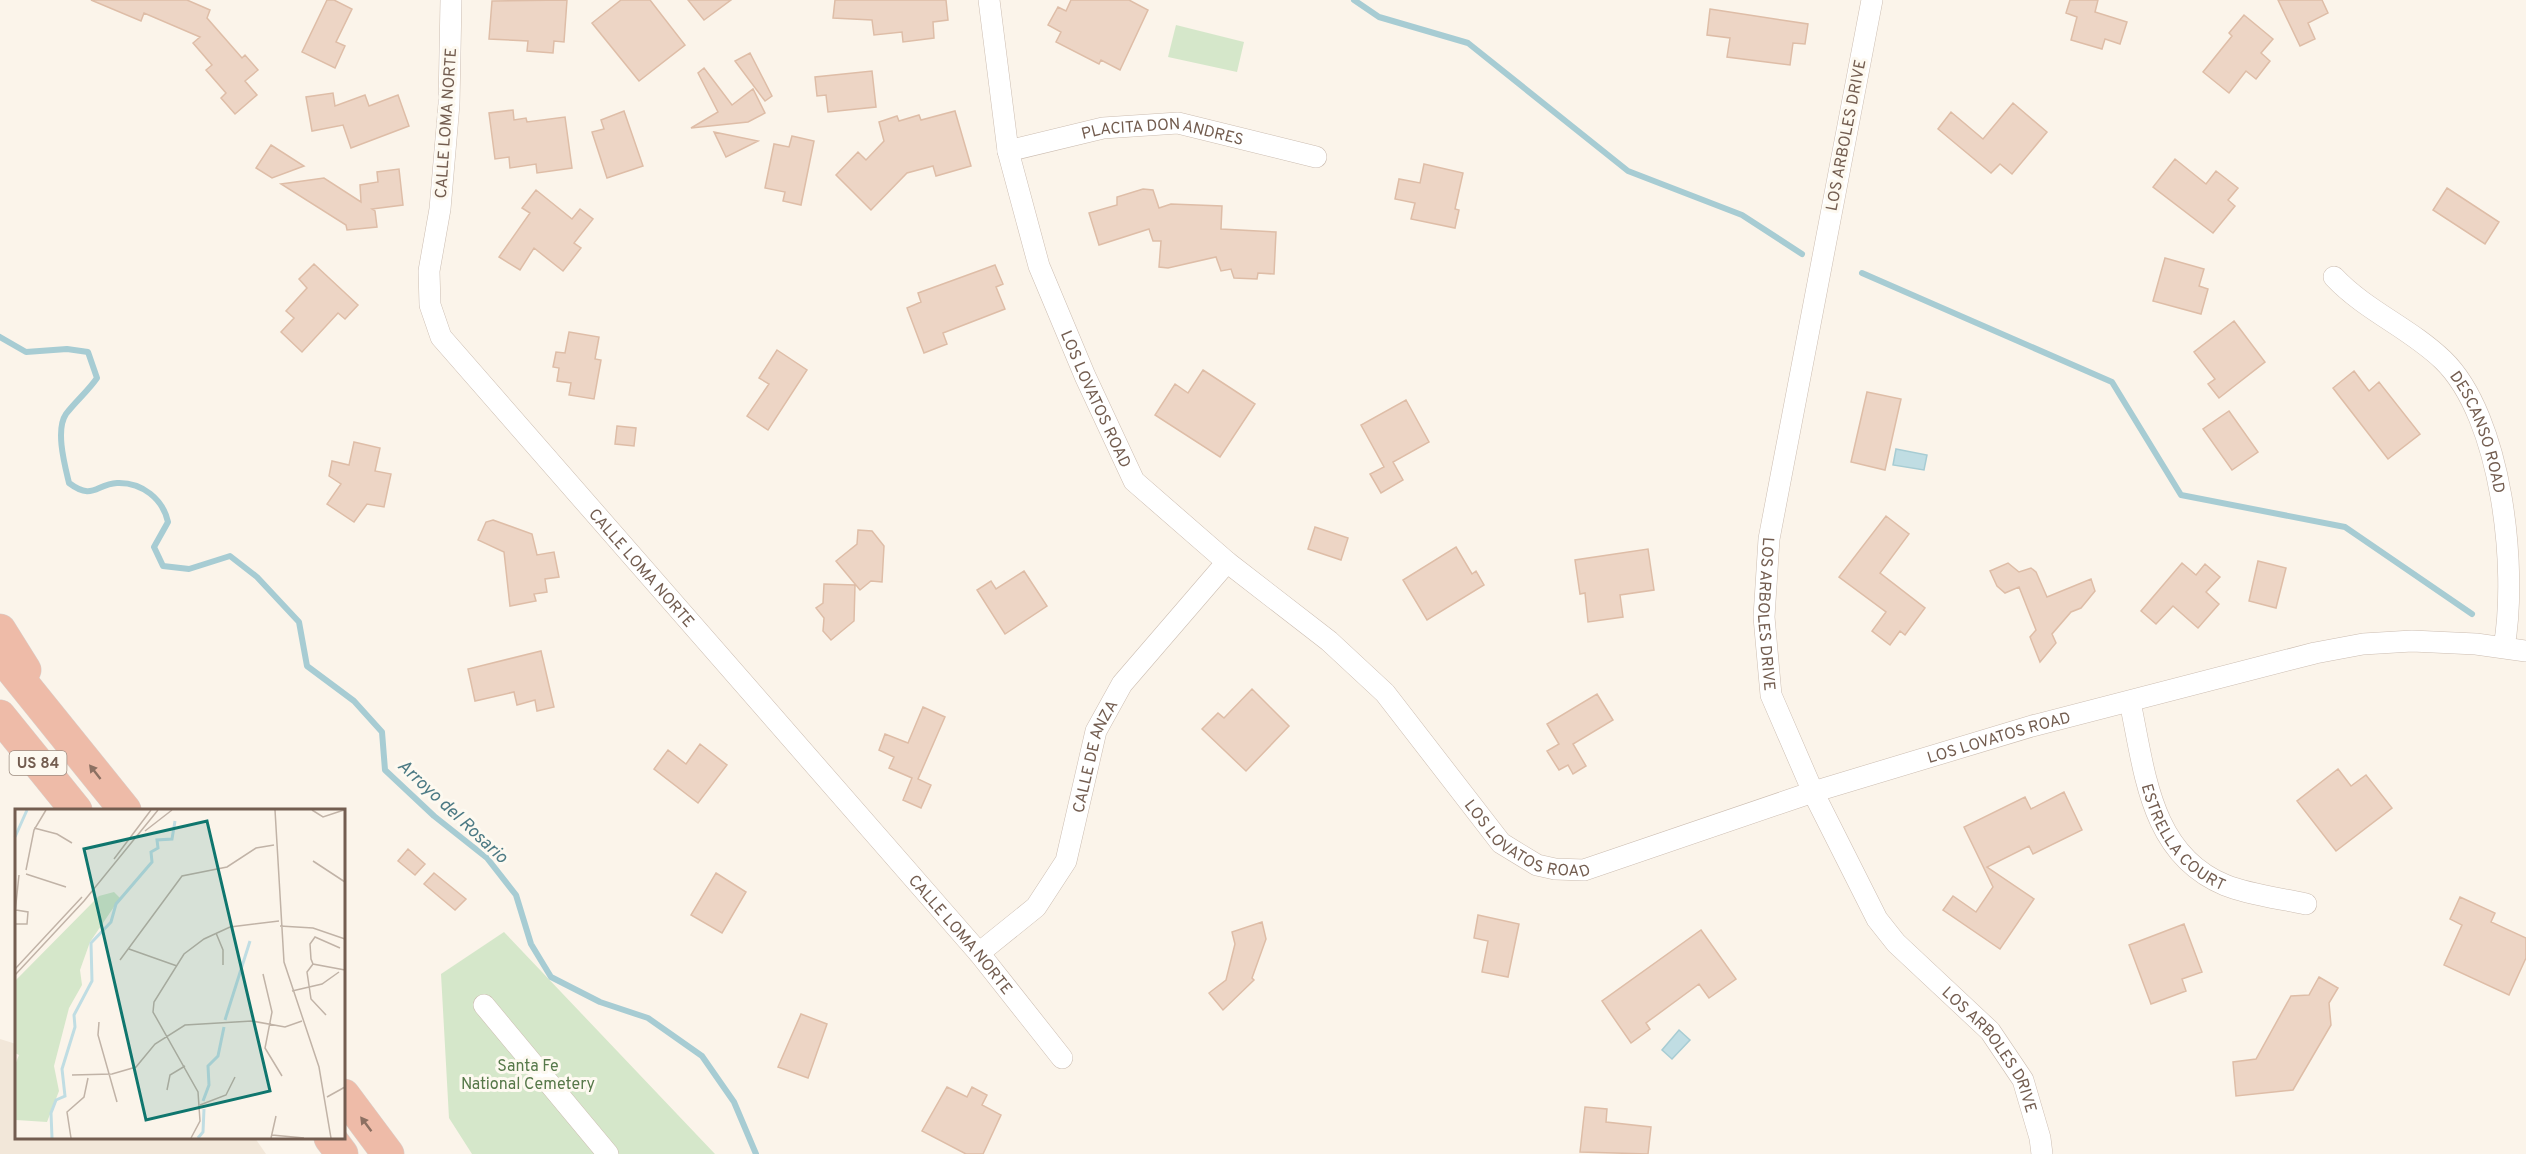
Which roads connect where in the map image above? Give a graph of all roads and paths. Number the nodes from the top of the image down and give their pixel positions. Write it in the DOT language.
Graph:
graph roads {
  1 [pos="451,0"];
  2 [pos="989,0"];
  3 [pos="1872,0"];
  4 [pos="1008,151"];
  5 [pos="1316,157"];
  6 [pos="2334,277"];
  7 [pos="1227,562"];
  8 [pos="0,630"];
  9 [pos="2504,647"];
  10 [pos="2526,651"];
  11 [pos="0,655"];
  12 [pos="2130,702"];
  13 [pos="0,716"];
  14 [pos="66,734"];
  15 [pos="1813,792"];
  16 [pos="74,809"];
  17 [pos="124,809"];
  18 [pos="2306,904"];
  19 [pos="979,953"];
  20 [pos="484,1005"];
  21 [pos="1062,1058"];
  22 [pos="345,1096"];
  23 [pos="331,1139"];
  24 [pos="342,1154"];
  25 [pos="388,1154"];
  26 [pos="608,1154"];
  27 [pos="2042,1154"];
  1 -- 19 [label="street, CALLE LOMA NORTE"];
  2 -- 4 [label="street, LOS LOVATOS ROAD"];
  3 -- 15 [label="street, LOS ARBOLES DRIVE"];
  4 -- 5 [label="street, PLACITA DON ANDRES"];
  4 -- 7 [label="street, LOS LOVATOS ROAD"];
  6 -- 9 [label="street, DESCANSO ROAD"];
  7 -- 15 [label="street, LOS LOVATOS ROAD"];
  7 -- 19 [label="street, CALLE DE ANZA"];
  8 -- 14 [label="highway"];
  9 -- 10 [label="street, LOS LOVATOS ROAD"];
  9 -- 12 [label="street, LOS LOVATOS ROAD"];
  11 -- 14 [label="highway, US 84"];
  12 -- 15 [label="street, LOS LOVATOS ROAD"];
  12 -- 18 [label="street, ESTRELLA COURT"];
  13 -- 16 [label="highway, US 84"];
  17 -- 14 [label="highway, US 84, one-way"];
  15 -- 27 [label="street, LOS ARBOLES DRIVE"];
  19 -- 21 [label="street, CALLE LOMA NORTE"];
  20 -- 26 [label="street"];
  25 -- 22 [label="highway, one-way"];
  23 -- 24 [label="highway"];
}
